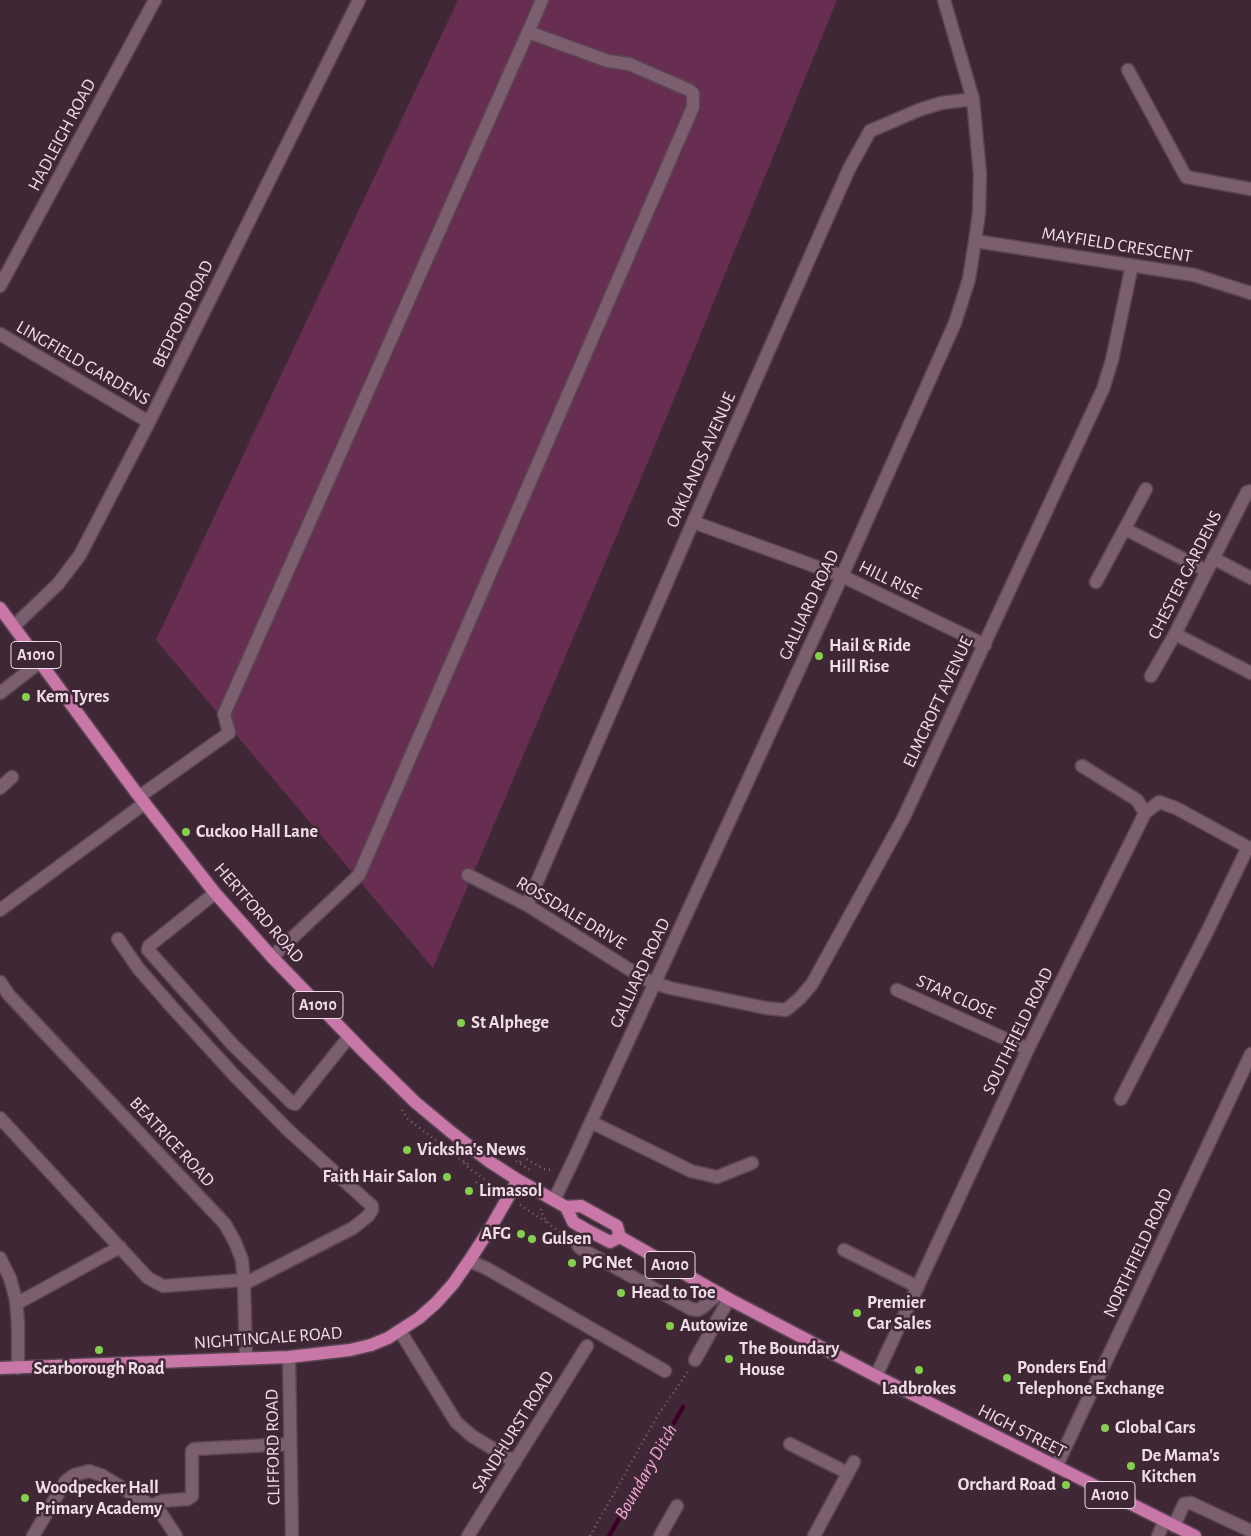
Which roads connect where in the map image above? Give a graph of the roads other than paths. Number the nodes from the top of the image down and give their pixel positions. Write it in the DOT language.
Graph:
graph roads {
  1 [pos="155,0"];
  2 [pos="359,0"];
  3 [pos="542,0"];
  4 [pos="944,0"];
  5 [pos="528,32"];
  6 [pos="1128,70"];
  7 [pos="973,99"];
  8 [pos="1251,189"];
  9 [pos="975,241"];
  10 [pos="1132,265"];
  11 [pos="0,286"];
  12 [pos="1251,292"];
  13 [pos="0,334"];
  14 [pos="149,422"];
  15 [pos="1146,489"];
  16 [pos="1251,491"];
  17 [pos="693,522"];
  18 [pos="1125,529"];
  19 [pos="1213,558"];
  20 [pos="1207,571"];
  21 [pos="842,576"];
  22 [pos="1251,578"];
  23 [pos="1096,582"];
  24 [pos="0,608"];
  25 [pos="14,626"];
  26 [pos="1175,634"];
  27 [pos="985,645"];
  28 [pos="40,662"];
  29 [pos="1251,673"];
  30 [pos="1151,676"];
  31 [pos="0,693"];
  32 [pos="1082,766"];
  33 [pos="12,777"];
  34 [pos="0,788"];
  35 [pos="142,799"];
  36 [pos="1145,813"];
  37 [pos="1249,848"];
  38 [pos="468,875"];
  39 [pos="215,893"];
  40 [pos="527,905"];
  41 [pos="0,910"];
  42 [pos="118,939"];
  43 [pos="272,957"];
  44 [pos="0,982"];
  45 [pos="654,983"];
  46 [pos="897,990"];
  47 [pos="4,999"];
  48 [pos="349,1037"];
  49 [pos="1028,1048"];
  50 [pos="1251,1054"];
  51 [pos="1122,1099"];
  52 [pos="0,1118"];
  53 [pos="591,1122"];
  54 [pos="752,1163"];
  55 [pos="518,1180"];
  56 [pos="554,1200"];
  57 [pos="566,1207"];
  58 [pos="585,1229"];
  59 [pos="620,1237"];
  60 [pos="120,1247"];
  61 [pos="844,1250"];
  62 [pos="0,1258"];
  63 [pos="469,1261"];
  64 [pos="243,1282"];
  65 [pos="918,1287"];
  66 [pos="14,1290"];
  67 [pos="0,1292"];
  68 [pos="724,1296"];
  69 [pos="16,1304"];
  70 [pos="400,1331"];
  71 [pos="587,1346"];
  72 [pos="289,1357"];
  73 [pos="246,1358"];
  74 [pos="695,1360"];
  75 [pos="0,1368"];
  76 [pos="18,1368"];
  77 [pos="665,1370"];
  78 [pos="876,1376"];
  79 [pos="290,1444"];
  80 [pos="790,1444"];
  81 [pos="515,1462"];
  82 [pos="854,1462"];
  83 [pos="1056,1467"];
  84 [pos="848,1473"];
  85 [pos="152,1506"];
  86 [pos="677,1506"];
  87 [pos="1169,1524"];
  88 [pos="1251,1531"];
  89 [pos="33,1536"];
  90 [pos="176,1536"];
  91 [pos="292,1536"];
  92 [pos="468,1536"];
  93 [pos="660,1536"];
  94 [pos="814,1536"];
  95 [pos="1158,1536"];
  96 [pos="1195,1536"];
  1 -- 11 [label="street, HADLEIGH ROAD"];
  2 -- 14 [label="street, BEDFORD ROAD"];
  3 -- 5 [label="street"];
  4 -- 7 [label="street, GALLIARD ROAD"];
  5 -- 35 [label="street"];
  5 -- 43 [label="street"];
  6 -- 8 [label="street"];
  7 -- 9 [label="street, GALLIARD ROAD"];
  7 -- 17 [label="street, OAKLANDS AVENUE"];
  9 -- 10 [label="street, MAYFIELD CRESCENT"];
  9 -- 21 [label="street, GALLIARD ROAD"];
  10 -- 12 [label="street, MAYFIELD CRESCENT"];
  10 -- 27 [label="street, ELMCROFT AVENUE"];
  13 -- 14 [label="street, LINGFIELD GARDENS"];
  14 -- 25 [label="street, BEDFORD ROAD"];
  15 -- 18 [label="street"];
  16 -- 19 [label="street, CHESTER GARDENS"];
  17 -- 21 [label="street, HILL RISE"];
  17 -- 40 [label="street, OAKLANDS AVENUE"];
  18 -- 20 [label="street"];
  18 -- 23 [label="street"];
  19 -- 20 [label="street, CHESTER GARDENS"];
  19 -- 22 [label="street"];
  20 -- 26 [label="street, CHESTER GARDENS"];
  21 -- 27 [label="street, HILL RISE"];
  21 -- 45 [label="street, GALLIARD ROAD"];
  24 -- 25 [label="main road, HERTFORD ROAD / A1010"];
  25 -- 28 [label="main road, HERTFORD ROAD / A1010"];
  26 -- 29 [label="street"];
  26 -- 30 [label="street, CHESTER GARDENS"];
  27 -- 45 [label="street, ELMCROFT AVENUE"];
  28 -- 31 [label="street"];
  28 -- 35 [label="main road, HERTFORD ROAD / A1010"];
  32 -- 36 [label="street"];
  33 -- 34 [label="street"];
  35 -- 39 [label="main road, HERTFORD ROAD / A1010"];
  35 -- 41 [label="street"];
  36 -- 37 [label="street"];
  36 -- 49 [label="street, SOUTHFIELD ROAD"];
  37 -- 51 [label="street"];
  38 -- 40 [label="street, ROSSDALE DRIVE"];
  39 -- 43 [label="main road, HERTFORD ROAD / A1010"];
  39 -- 48 [label="street"];
  40 -- 45 [label="street, ROSSDALE DRIVE"];
  42 -- 64 [label="street"];
  43 -- 48 [label="main road, HERTFORD ROAD / A1010"];
  44 -- 47 [label="street, BEATRICE ROAD"];
  45 -- 53 [label="street, GALLIARD ROAD"];
  46 -- 49 [label="street, STAR CLOSE"];
  47 -- 64 [label="street, BEATRICE ROAD"];
  48 -- 55 [label="main road, HERTFORD ROAD / A1010"];
  49 -- 65 [label="street, SOUTHFIELD ROAD"];
  50 -- 83 [label="street, NORTHFIELD ROAD"];
  52 -- 60 [label="street"];
  53 -- 54 [label="street"];
  53 -- 56 [label="street, GALLIARD ROAD"];
  55 -- 56 [label="main road, HERTFORD ROAD / A1010"];
  55 -- 63 [label="main road, NIGHTINGALE ROAD"];
  56 -- 57 [label="main road, HERTFORD ROAD / A1010"];
  57 -- 58 [label="main road, HERTFORD ROAD / A1010"];
  57 -- 59 [label="main road, HERTFORD ROAD / A1010"];
  58 -- 59 [label="main road, HERTFORD ROAD / A1010"];
  58 -- 68 [label="street"];
  59 -- 68 [label="main road, HERTFORD ROAD / A1010"];
  60 -- 64 [label="street"];
  60 -- 69 [label="street"];
  61 -- 65 [label="street"];
  62 -- 66 [label="street"];
  63 -- 70 [label="main road, NIGHTINGALE ROAD"];
  63 -- 77 [label="street"];
  64 -- 73 [label="street, BEATRICE ROAD"];
  65 -- 78 [label="street, SOUTHFIELD ROAD"];
  66 -- 67 [label="street"];
  66 -- 69 [label="street"];
  68 -- 74 [label="street"];
  68 -- 78 [label="main road, HIGH STREET / A1010"];
  69 -- 76 [label="street"];
  70 -- 72 [label="main road, NIGHTINGALE ROAD"];
  70 -- 81 [label="street"];
  71 -- 81 [label="street, SANDHURST ROAD"];
  72 -- 73 [label="main road, NIGHTINGALE ROAD"];
  72 -- 79 [label="street, CLIFFORD ROAD"];
  73 -- 76 [label="main road, NIGHTINGALE ROAD"];
  75 -- 76 [label="main road, NIGHTINGALE ROAD"];
  78 -- 83 [label="main road, HIGH STREET / A1010"];
  79 -- 85 [label="street"];
  79 -- 91 [label="street, CLIFFORD ROAD"];
  80 -- 84 [label="street"];
  81 -- 92 [label="street, SANDHURST ROAD"];
  82 -- 84 [label="street"];
  83 -- 87 [label="main road, HIGH STREET / A1010"];
  84 -- 94 [label="street"];
  85 -- 89 [label="street"];
  85 -- 90 [label="street"];
  86 -- 93 [label="street"];
  87 -- 88 [label="street"];
  87 -- 95 [label="street"];
  87 -- 96 [label="main road, HIGH STREET / A1010"];
}
